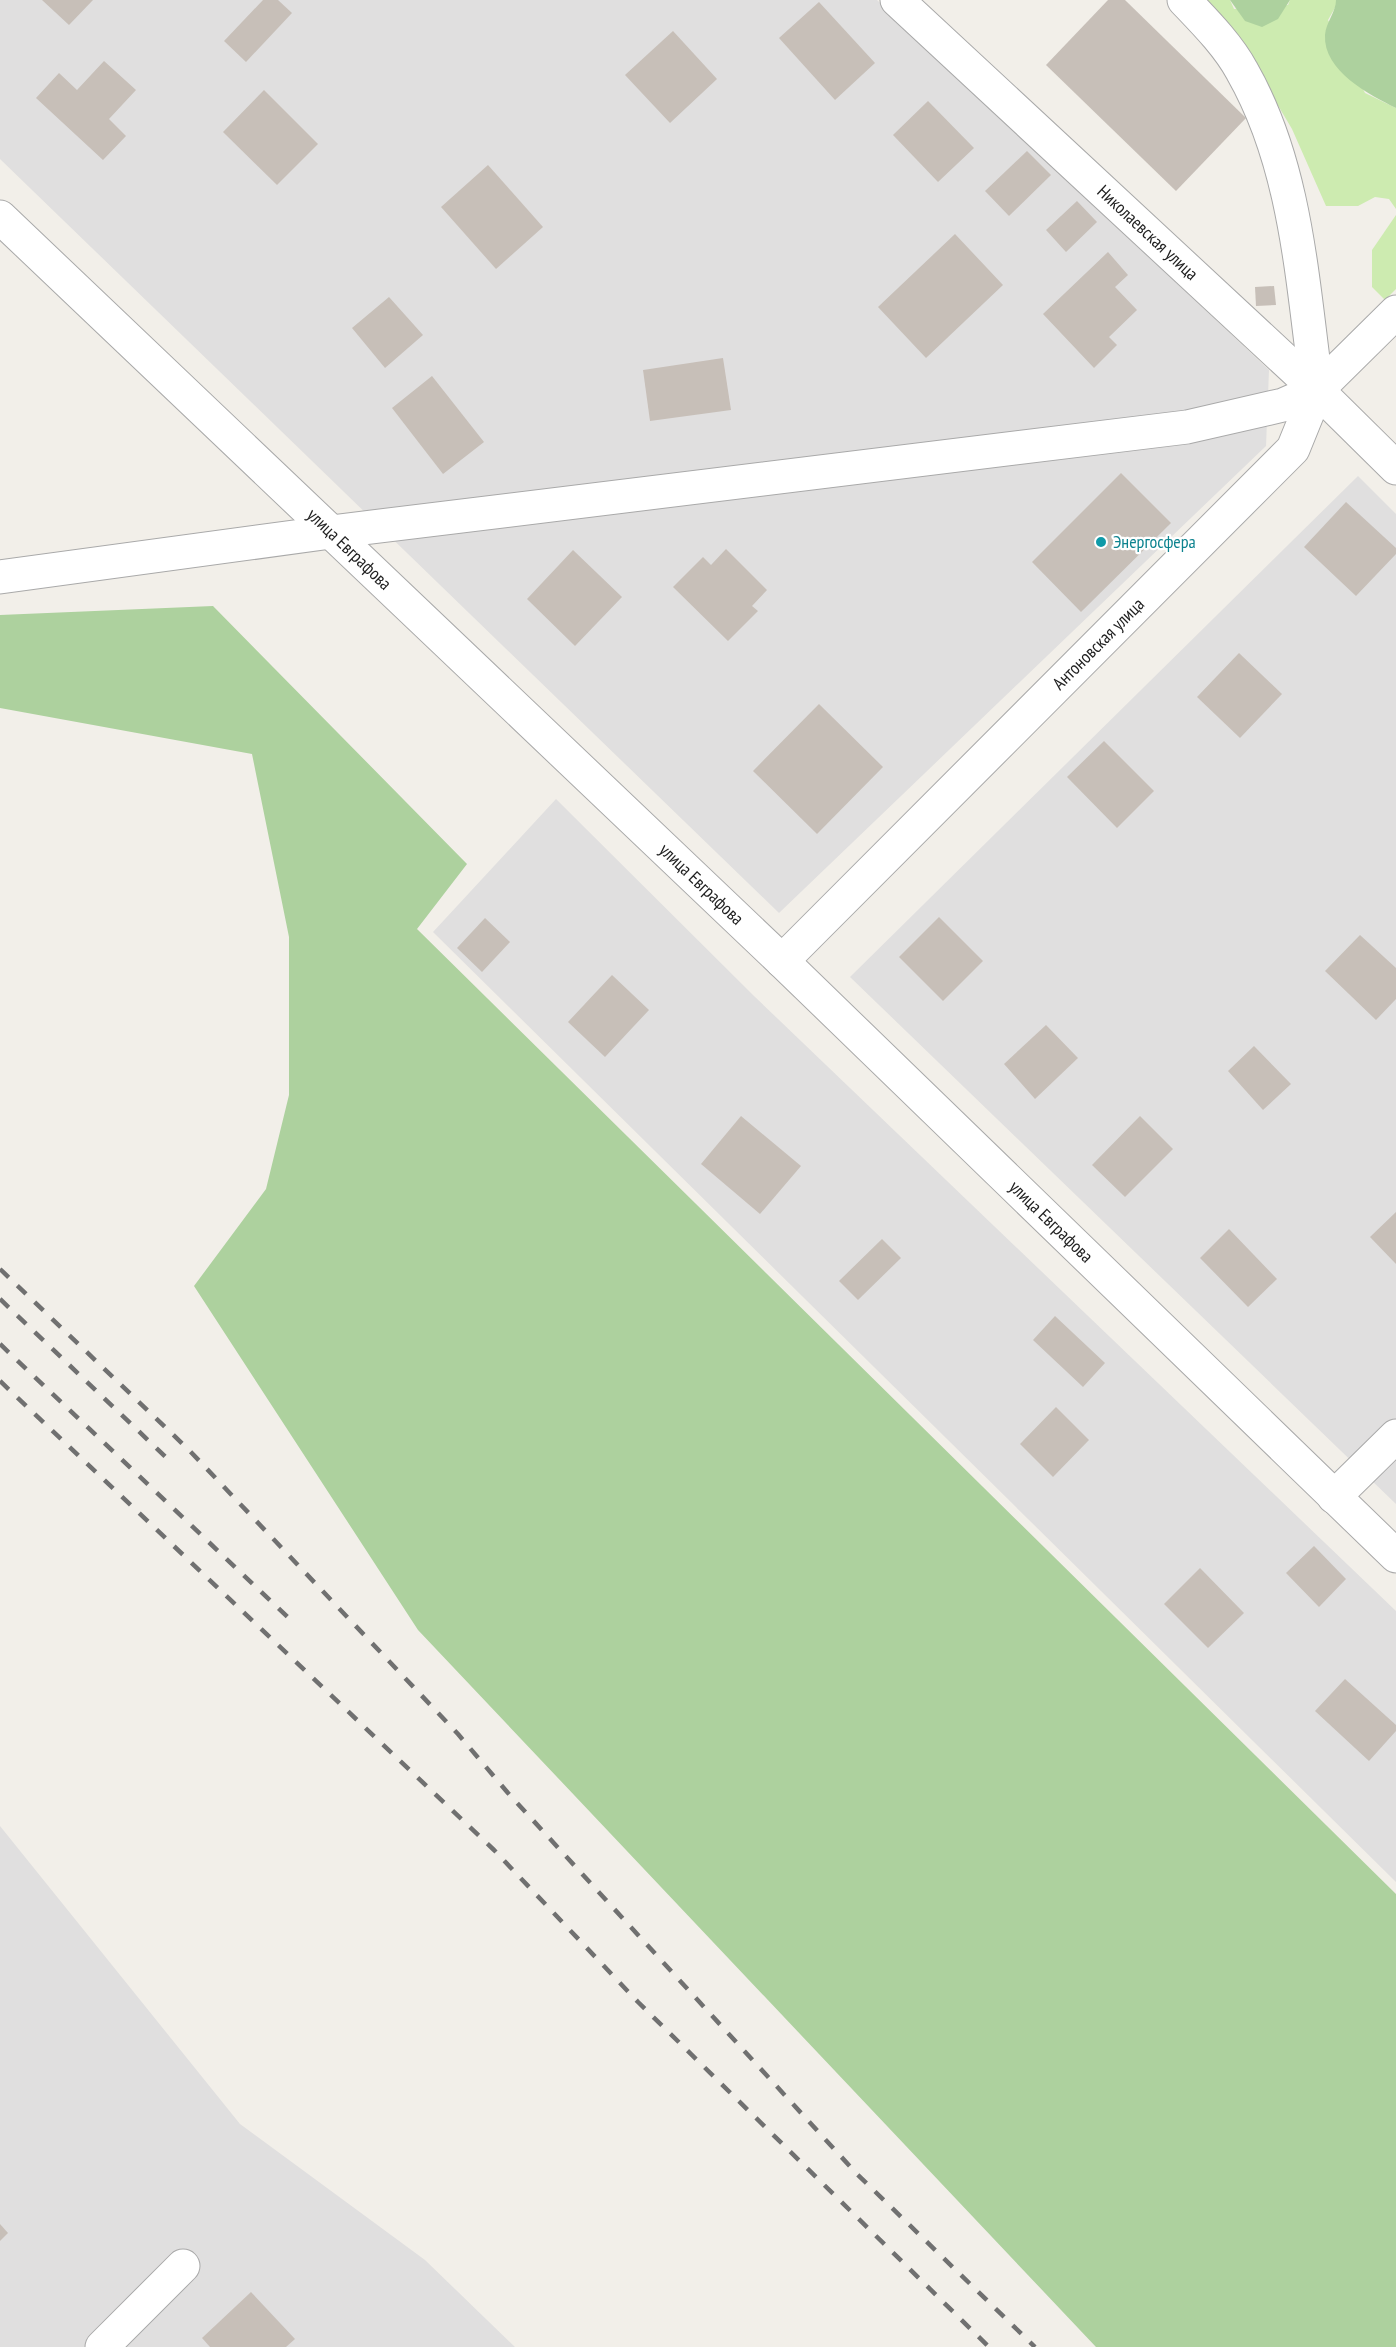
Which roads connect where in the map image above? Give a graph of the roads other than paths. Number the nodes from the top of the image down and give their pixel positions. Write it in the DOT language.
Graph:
graph roads {
  1 [pos="897,0"];
  2 [pos="1184,0"];
  3 [pos="0,217"];
  4 [pos="1396,312"];
  5 [pos="1317,390"];
  6 [pos="1396,468"];
  7 [pos="331,532"];
  8 [pos="0,577"];
  9 [pos="782,961"];
  10 [pos="1396,1436"];
  11 [pos="1335,1497"];
  12 [pos="1396,1556"];
  13 [pos="183,2266"];
  14 [pos="102,2347"];
  1 -- 5 [label="street, Николаевская улица"];
  2 -- 5 [label="street"];
  3 -- 7 [label="street, улица Евграфова"];
  4 -- 5 [label="street, Антоновская улица"];
  5 -- 6 [label="street, Николаевская улица"];
  5 -- 7 [label="street"];
  5 -- 9 [label="street, Антоновская улица"];
  7 -- 8 [label="street"];
  7 -- 9 [label="street, улица Евграфова"];
  9 -- 11 [label="street, улица Евграфова"];
  10 -- 11 [label="street"];
  11 -- 12 [label="street, улица Евграфова"];
  13 -- 14 [label="street"];
}
